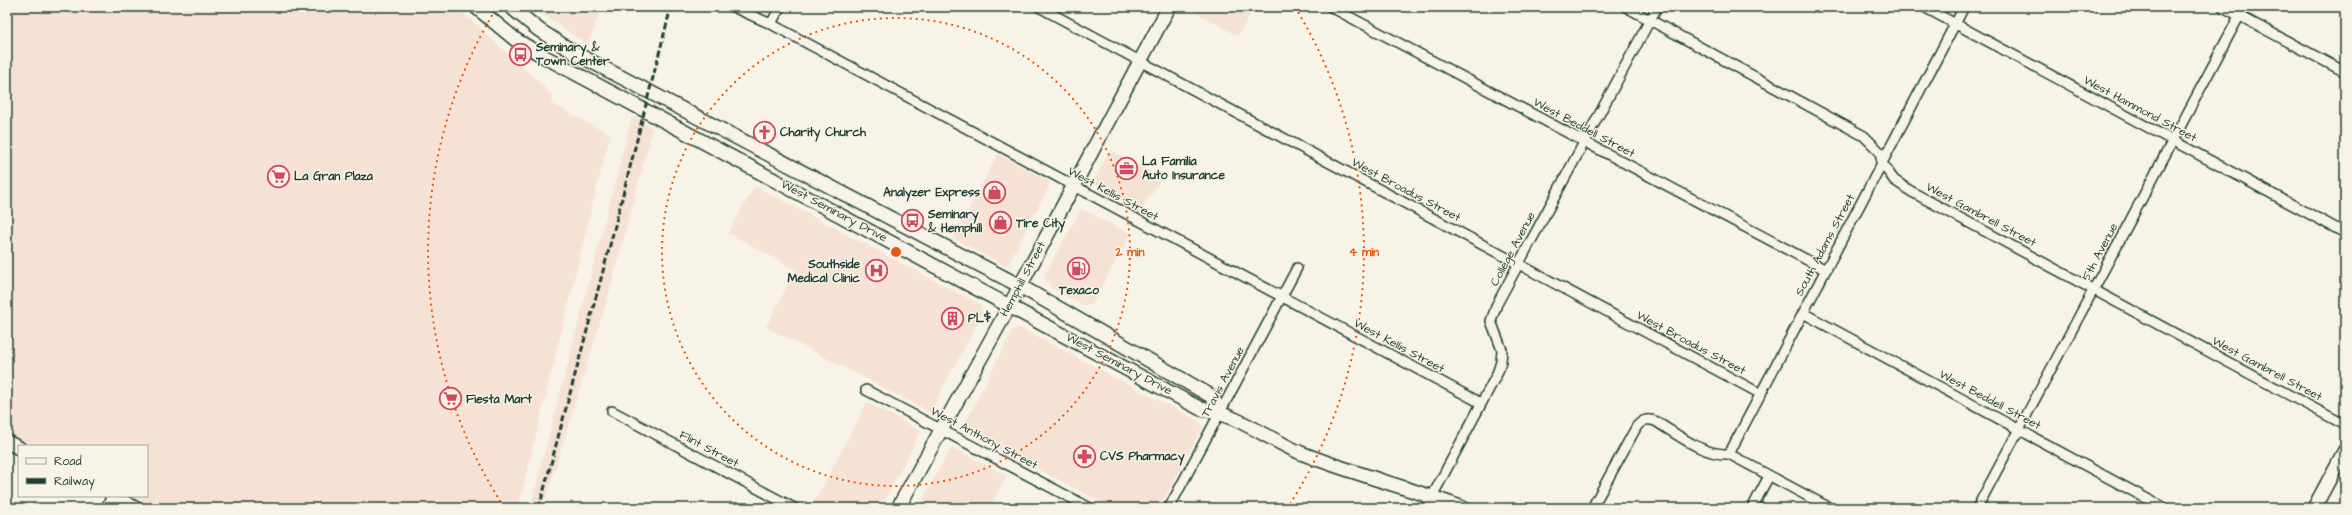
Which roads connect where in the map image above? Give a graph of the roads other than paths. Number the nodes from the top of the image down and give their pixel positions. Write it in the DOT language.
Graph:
graph roads {
  1 [pos="476,7"];
  2 [pos="511,7"];
  3 [pos="733,7"];
  4 [pos="780,7"];
  5 [pos="1039,7"];
  6 [pos="1169,7"];
  7 [pos="1331,7"];
  8 [pos="1626,7"];
  9 [pos="1657,7"];
  10 [pos="1924,7"];
  11 [pos="1964,7"];
  12 [pos="2223,7"];
  13 [pos="2244,7"];
  14 [pos="2239,16"];
  15 [pos="1650,20"];
  16 [pos="771,24"];
  17 [pos="1955,24"];
  18 [pos="1140,61"];
  19 [pos="2345,72"];
  20 [pos="2173,140"];
  21 [pos="1584,142"];
  22 [pos="1882,163"];
  23 [pos="1073,186"];
  24 [pos="845,193"];
  25 [pos="829,209"];
  26 [pos="2345,233"];
  27 [pos="1518,264"];
  28 [pos="1297,268"];
  29 [pos="1826,270"];
  30 [pos="1020,286"];
  31 [pos="2094,289"];
  32 [pos="1281,297"];
  33 [pos="1010,305"];
  34 [pos="1803,313"];
  35 [pos="866,390"];
  36 [pos="1761,394"];
  37 [pos="1481,403"];
  38 [pos="612,411"];
  39 [pos="1221,412"];
  40 [pos="2345,425"];
  41 [pos="942,428"];
  42 [pos="2019,429"];
  43 [pos="7,442"];
  44 [pos="18,448"];
  45 [pos="2345,450"];
  46 [pos="1729,454"];
  47 [pos="1770,476"];
  48 [pos="112,497"];
  49 [pos="114,497"];
  50 [pos="1429,502"];
  51 [pos="106,508"];
  52 [pos="134,508"];
  53 [pos="794,508"];
  54 [pos="898,508"];
  55 [pos="1090,508"];
  56 [pos="1169,508"];
  57 [pos="1463,508"];
  58 [pos="1592,508"];
  59 [pos="1752,508"];
  60 [pos="1830,508"];
  61 [pos="1977,508"];
  62 [pos="2164,508"];
  63 [pos="2314,508"];
  1 -- 25 [label="main road, West Seminary Drive"];
  2 -- 24 [label="main road, West Seminary Drive"];
  3 -- 16 [label="street, West Kellis Street"];
  4 -- 16 [label="street"];
  5 -- 18 [label="street, West Broadus Street"];
  6 -- 18 [label="main road, Hemphill Street"];
  7 -- 21 [label="street, West Beddell Street"];
  8 -- 15 [label="street, West Gambrell Street"];
  9 -- 15 [label="street, College Avenue"];
  10 -- 17 [label="street, West Hammond Street"];
  11 -- 17 [label="street, South Adams Street"];
  12 -- 14 [label="street"];
  13 -- 14 [label="street, 5th Avenue"];
  14 -- 19 [label="street"];
  14 -- 20 [label="street, 5th Avenue"];
  15 -- 21 [label="street, College Avenue"];
  15 -- 22 [label="street, West Gambrell Street"];
  16 -- 23 [label="street, West Kellis Street"];
  17 -- 20 [label="street, West Hammond Street"];
  17 -- 22 [label="street, South Adams Street"];
  18 -- 23 [label="main road, Hemphill Street"];
  18 -- 27 [label="street, West Broadus Street"];
  20 -- 26 [label="street, West Hammond Street"];
  20 -- 31 [label="street, 5th Avenue"];
  21 -- 27 [label="street, College Avenue"];
  21 -- 29 [label="street, West Beddell Street"];
  22 -- 29 [label="street, South Adams Street"];
  22 -- 31 [label="street, West Gambrell Street"];
  23 -- 30 [label="main road, Hemphill Street"];
  23 -- 32 [label="street, West Kellis Street"];
  24 -- 25 [label="main road"];
  24 -- 30 [label="main road, West Seminary Drive"];
  25 -- 33 [label="main road, West Seminary Drive"];
  27 -- 36 [label="street, West Broadus Street"];
  27 -- 37 [label="street, College Avenue"];
  28 -- 32 [label="street, Travis Avenue"];
  29 -- 34 [label="street, South Adams Street"];
  30 -- 33 [label="main road, Hemphill Street"];
  30 -- 39 [label="main road, West Seminary Drive"];
  31 -- 40 [label="street, West Gambrell Street"];
  31 -- 42 [label="street, 5th Avenue"];
  32 -- 37 [label="street, West Kellis Street"];
  32 -- 39 [label="street, Travis Avenue"];
  33 -- 39 [label="main road, West Seminary Drive"];
  33 -- 41 [label="main road, Hemphill Street"];
  34 -- 36 [label="street, South Adams Street"];
  34 -- 42 [label="street, West Beddell Street"];
  35 -- 41 [label="street, West Anthony Street"];
  36 -- 46 [label="street, South Adams Street"];
  37 -- 50 [label="street, College Avenue"];
  38 -- 53 [label="street, Flint Street"];
  39 -- 50 [label="main road, West Seminary Drive"];
  39 -- 56 [label="street, Travis Avenue"];
  41 -- 54 [label="main road, Hemphill Street"];
  41 -- 55 [label="street, West Anthony Street"];
  42 -- 61 [label="street, 5th Avenue"];
  42 -- 62 [label="street, West Beddell Street"];
  43 -- 44 [label="main road"];
  45 -- 63 [label="main road"];
  46 -- 47 [label="street"];
  46 -- 58 [label="street"];
  47 -- 59 [label="street"];
  47 -- 60 [label="street"];
  48 -- 51 [label="street"];
  49 -- 52 [label="main road"];
  50 -- 57 [label="main road, West Seminary Drive"];
}
